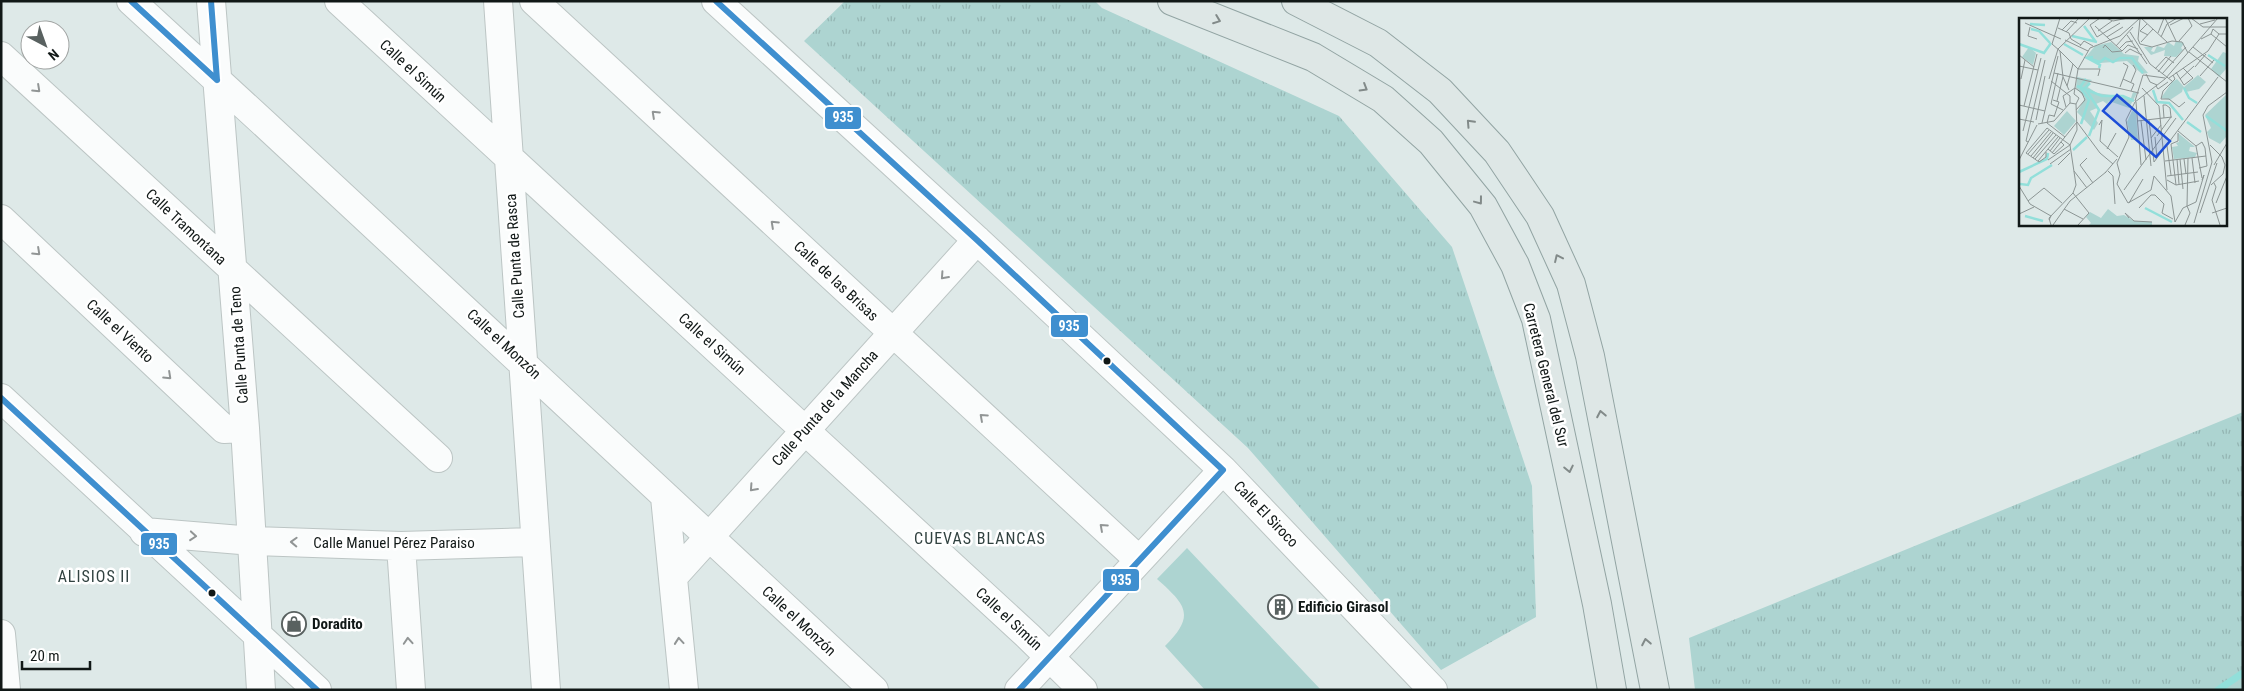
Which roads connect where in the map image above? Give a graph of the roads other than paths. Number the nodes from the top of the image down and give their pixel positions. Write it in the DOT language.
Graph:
graph roads {
  1 [pos="131,1"];
  2 [pos="211,1"];
  3 [pos="338,1"];
  4 [pos="498,1"];
  5 [pos="534,1"];
  6 [pos="716,1"];
  7 [pos="1172,1"];
  8 [pos="1296,1"];
  9 [pos="1,56"];
  10 [pos="218,80"];
  11 [pos="508,160"];
  12 [pos="1,219"];
  13 [pos="977,240"];
  14 [pos="234,272"];
  15 [pos="892,334"];
  16 [pos="522,361"];
  17 [pos="1,398"];
  18 [pos="245,428"];
  19 [pos="806,430"];
  20 [pos="438,458"];
  21 [pos="1223,470"];
  22 [pos="665,497"];
  23 [pos="144,532"];
  24 [pos="709,537"];
  25 [pos="253,541"];
  26 [pos="535,542"];
  27 [pos="401,546"];
  28 [pos="1139,560"];
  29 [pos="673,576"];
  30 [pos="1,634"];
  31 [pos="258,634"];
  32 [pos="1050,657"];
  33 [pos="6,690"];
  34 [pos="261,690"];
  35 [pos="317,690"];
  36 [pos="411,690"];
  37 [pos="546,690"];
  38 [pos="684,690"];
  39 [pos="874,690"];
  40 [pos="1019,690"];
  41 [pos="1083,690"];
  42 [pos="1433,690"];
  43 [pos="1612,690"];
  44 [pos="1655,690"];
  1 -- 10 [label="street, Calle el Monzón"];
  2 -- 10 [label="street, Calle Punta de Teno"];
  3 -- 11 [label="street, Calle el Simún"];
  4 -- 11 [label="street, Calle Punta de Rasca"];
  15 -- 5 [label="street, Calle de las Brisas, one-way"];
  6 -- 13 [label="street, Calle El Siroco"];
  7 -- 43 [label="main road, Carretera General del Sur, one-way"];
  44 -- 8 [label="main road, one-way"];
  9 -- 14 [label="street, Calle Tramontana, one-way"];
  10 -- 14 [label="street, Calle Punta de Teno"];
  10 -- 16 [label="street, Calle el Monzón"];
  11 -- 16 [label="street, Calle Punta de Rasca"];
  11 -- 19 [label="street, Calle el Simún"];
  12 -- 18 [label="street, Calle el Viento, one-way"];
  13 -- 15 [label="street, Calle Punta de la Mancha, one-way"];
  13 -- 21 [label="street, Calle El Siroco"];
  14 -- 18 [label="street, Calle Punta de Teno"];
  14 -- 20 [label="street, Calle Tramontana"];
  15 -- 19 [label="street, Calle Punta de la Mancha"];
  28 -- 15 [label="street, Calle de las Brisas, one-way"];
  16 -- 22 [label="street, Calle el Monzón"];
  16 -- 26 [label="street, Calle Punta de Rasca"];
  17 -- 23 [label="street"];
  18 -- 25 [label="street, Calle Punta de Teno"];
  19 -- 24 [label="street, Calle Punta de la Mancha, one-way"];
  19 -- 32 [label="street, Calle el Simún"];
  21 -- 28 [label="street"];
  21 -- 42 [label="street, Calle El Siroco"];
  22 -- 24 [label="street, Calle el Monzón"];
  22 -- 29 [label="street"];
  23 -- 25 [label="street, Calle Manuel Pérez Paraiso, one-way"];
  23 -- 31 [label="street"];
  24 -- 29 [label="street, Calle Punta de la Mancha"];
  24 -- 39 [label="street, Calle el Monzón"];
  27 -- 25 [label="street, Calle Manuel Pérez Paraiso, one-way"];
  25 -- 31 [label="street, Calle Punta de Teno"];
  26 -- 27 [label="street, Calle Manuel Pérez Paraiso"];
  26 -- 37 [label="street, Calle Punta de Rasca"];
  36 -- 27 [label="street, one-way"];
  28 -- 32 [label="street"];
  38 -- 29 [label="street, one-way"];
  30 -- 33 [label="street"];
  31 -- 34 [label="street, Calle Punta de Teno"];
  31 -- 35 [label="street"];
  32 -- 40 [label="street"];
  32 -- 41 [label="street, Calle el Simún"];
}
